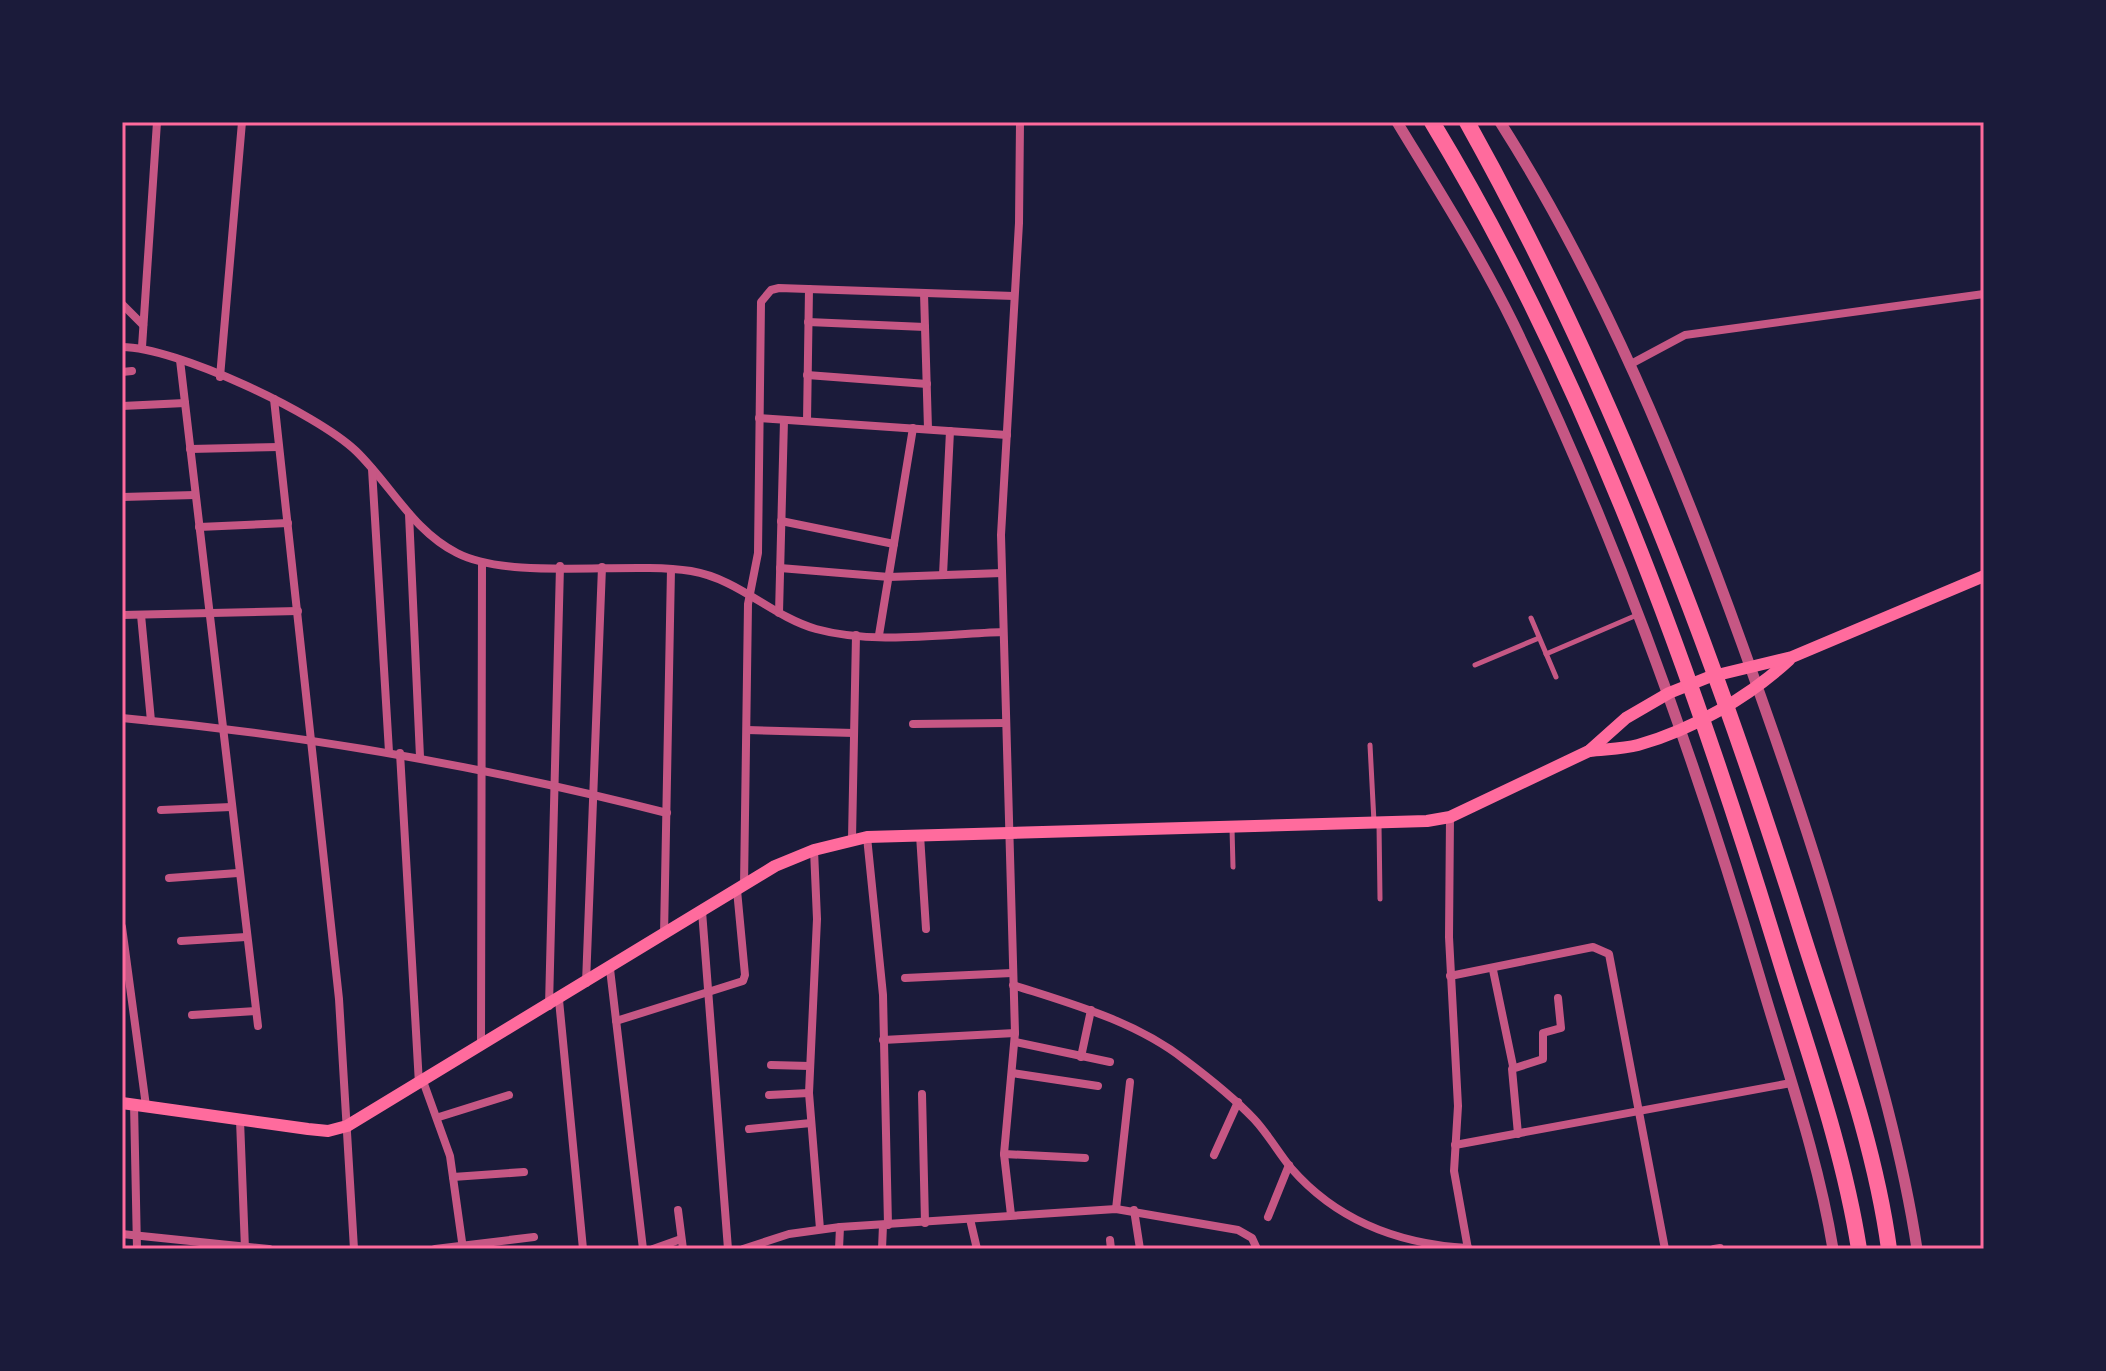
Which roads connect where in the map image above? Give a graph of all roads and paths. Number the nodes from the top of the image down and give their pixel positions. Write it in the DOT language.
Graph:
graph roads {
  1 [pos="157,122"];
  2 [pos="242,122"];
  3 [pos="1020,122"];
  4 [pos="1397,122"];
  5 [pos="1432,122"];
  6 [pos="1467,122"];
  7 [pos="1500,122"];
  8 [pos="809,289"];
  9 [pos="924,293"];
  10 [pos="1984,294"];
  11 [pos="1014,296"];
  12 [pos="122,304"];
  13 [pos="808,322"];
  14 [pos="144,325"];
  15 [pos="925,327"];
  16 [pos="122,347"];
  17 [pos="142,347"];
  18 [pos="180,360"];
  19 [pos="1629,365"];
  20 [pos="132,371"];
  21 [pos="122,372"];
  22 [pos="807,375"];
  23 [pos="220,377"];
  24 [pos="927,384"];
  25 [pos="274,399"];
  26 [pos="185,403"];
  27 [pos="122,406"];
  28 [pos="759,418"];
  29 [pos="784,420"];
  30 [pos="807,421"];
  31 [pos="913,428"];
  32 [pos="928,429"];
  33 [pos="950,431"];
  34 [pos="1007,435"];
  35 [pos="279,447"];
  36 [pos="190,449"];
  37 [pos="372,469"];
  38 [pos="195,495"];
  39 [pos="122,497"];
  40 [pos="409,513"];
  41 [pos="781,521"];
  42 [pos="288,523"];
  43 [pos="199,527"];
  44 [pos="894,544"];
  45 [pos="482,563"];
  46 [pos="560,566"];
  47 [pos="602,567"];
  48 [pos="780,568"];
  49 [pos="671,569"];
  50 [pos="1002,573"];
  51 [pos="943,575"];
  52 [pos="1984,576"];
  53 [pos="889,577"];
  54 [pos="750,594"];
  55 [pos="298,611"];
  56 [pos="209,613"];
  57 [pos="779,613"];
  58 [pos="1638,614"];
  59 [pos="122,615"];
  60 [pos="141,615"];
  61 [pos="1531,618"];
  62 [pos="1003,632"];
  63 [pos="856,635"];
  64 [pos="879,635"];
  65 [pos="1539,638"];
  66 [pos="1546,654"];
  67 [pos="1792,657"];
  68 [pos="1475,665"];
  69 [pos="1751,667"];
  70 [pos="1556,677"];
  71 [pos="1759,687"];
  72 [pos="1669,693"];
  73 [pos="122,718"];
  74 [pos="151,721"];
  75 [pos="1005,723"];
  76 [pos="913,724"];
  77 [pos="223,728"];
  78 [pos="1682,728"];
  79 [pos="747,730"];
  80 [pos="854,733"];
  81 [pos="312,741"];
  82 [pos="1370,745"];
  83 [pos="1589,751"];
  84 [pos="389,752"];
  85 [pos="400,753"];
  86 [pos="420,757"];
  87 [pos="481,769"];
  88 [pos="555,785"];
  89 [pos="593,794"];
  90 [pos="231,807"];
  91 [pos="161,810"];
  92 [pos="667,813"];
  93 [pos="1450,817"];
  94 [pos="1377,823"];
  95 [pos="1232,826"];
  96 [pos="1007,831"];
  97 [pos="920,835"];
  98 [pos="867,837"];
  99 [pos="852,839"];
  100 [pos="814,850"];
  101 [pos="1233,867"];
  102 [pos="238,873"];
  103 [pos="169,878"];
  104 [pos="740,888"];
  105 [pos="1380,899"];
  106 [pos="702,911"];
  107 [pos="122,927"];
  108 [pos="926,929"];
  109 [pos="664,935"];
  110 [pos="246,937"];
  111 [pos="181,941"];
  112 [pos="610,969"];
  113 [pos="1493,970"];
  114 [pos="1012,973"];
  115 [pos="1450,976"];
  116 [pos="905,978"];
  117 [pos="586,984"];
  118 [pos="1013,985"];
  119 [pos="709,993"];
  120 [pos="126,994"];
  121 [pos="1558,998"];
  122 [pos="554,1004"];
  123 [pos="1091,1010"];
  124 [pos="256,1011"];
  125 [pos="192,1015"];
  126 [pos="616,1021"];
  127 [pos="258,1026"];
  128 [pos="1015,1038"];
  129 [pos="883,1040"];
  130 [pos="481,1047"];
  131 [pos="1081,1057"];
  132 [pos="1110,1062"];
  133 [pos="771,1065"];
  134 [pos="810,1066"];
  135 [pos="1513,1066"];
  136 [pos="1012,1073"];
  137 [pos="1130,1082"];
  138 [pos="421,1083"];
  139 [pos="1791,1083"];
  140 [pos="1098,1086"];
  141 [pos="809,1093"];
  142 [pos="922,1094"];
  143 [pos="509,1095"];
  144 [pos="769,1095"];
  145 [pos="1238,1102"];
  146 [pos="134,1104"];
  147 [pos="1639,1111"];
  148 [pos="439,1117"];
  149 [pos="240,1120"];
  150 [pos="811,1123"];
  151 [pos="347,1126"];
  152 [pos="749,1129"];
  153 [pos="1518,1134"];
  154 [pos="1455,1145"];
  155 [pos="1004,1154"];
  156 [pos="1214,1155"];
  157 [pos="1085,1158"];
  158 [pos="1289,1165"];
  159 [pos="524,1172"];
  160 [pos="453,1177"];
  161 [pos="1116,1209"];
  162 [pos="678,1210"];
  163 [pos="1134,1210"];
  164 [pos="1011,1215"];
  165 [pos="1268,1217"];
  166 [pos="970,1219"];
  167 [pos="925,1223"];
  168 [pos="886,1225"];
  169 [pos="840,1227"];
  170 [pos="820,1229"];
  171 [pos="122,1234"];
  172 [pos="137,1236"];
  173 [pos="534,1237"];
  174 [pos="681,1239"];
  175 [pos="462,1247"];
  176 [pos="245,1248"];
  177 [pos="137,1249"];
  178 [pos="269,1249"];
  179 [pos="354,1249"];
  180 [pos="435,1249"];
  181 [pos="583,1249"];
  182 [pos="643,1249"];
  183 [pos="653,1249"];
  184 [pos="683,1249"];
  185 [pos="728,1249"];
  186 [pos="743,1249"];
  187 [pos="839,1249"];
  188 [pos="882,1249"];
  189 [pos="977,1249"];
  190 [pos="1140,1249"];
  191 [pos="1257,1249"];
  192 [pos="1468,1249"];
  193 [pos="1665,1249"];
  194 [pos="1833,1249"];
  195 [pos="1859,1249"];
  196 [pos="1889,1249"];
  197 [pos="1917,1249"];
  1 -- 14 [label="street"];
  2 -- 23 [label="street"];
  3 -- 11 [label="street"];
  4 -- 58 [label="street"];
  5 -- 195 [label="highway"];
  6 -- 196 [label="highway"];
  7 -- 19 [label="street"];
  8 -- 9 [label="street"];
  8 -- 13 [label="street"];
  8 -- 28 [label="street"];
  9 -- 11 [label="street"];
  9 -- 15 [label="street"];
  10 -- 19 [label="street"];
  11 -- 34 [label="street"];
  12 -- 14 [label="street"];
  13 -- 15 [label="street"];
  13 -- 22 [label="street"];
  14 -- 17 [label="street"];
  15 -- 24 [label="street"];
  16 -- 17 [label="street"];
  17 -- 18 [label="street"];
  18 -- 23 [label="street"];
  18 -- 26 [label="street"];
  19 -- 69 [label="street"];
  20 -- 21 [label="street"];
  22 -- 24 [label="street"];
  22 -- 30 [label="street"];
  23 -- 25 [label="street"];
  24 -- 32 [label="street"];
  25 -- 35 [label="street"];
  25 -- 37 [label="street"];
  26 -- 27 [label="street"];
  26 -- 36 [label="street"];
  28 -- 29 [label="street"];
  28 -- 54 [label="street"];
  29 -- 30 [label="street"];
  29 -- 41 [label="street"];
  30 -- 31 [label="street"];
  31 -- 32 [label="street"];
  31 -- 44 [label="street"];
  32 -- 33 [label="street"];
  33 -- 34 [label="street"];
  33 -- 51 [label="street"];
  34 -- 50 [label="street"];
  35 -- 36 [label="street"];
  35 -- 42 [label="street"];
  36 -- 38 [label="street"];
  37 -- 40 [label="street"];
  37 -- 84 [label="street"];
  38 -- 39 [label="street"];
  38 -- 43 [label="street"];
  40 -- 45 [label="street"];
  40 -- 86 [label="street"];
  41 -- 44 [label="street"];
  41 -- 48 [label="street"];
  42 -- 43 [label="street"];
  42 -- 55 [label="street"];
  43 -- 56 [label="street"];
  44 -- 53 [label="street"];
  45 -- 46 [label="street"];
  45 -- 87 [label="street"];
  46 -- 47 [label="street"];
  46 -- 88 [label="street"];
  47 -- 49 [label="street"];
  47 -- 89 [label="street"];
  48 -- 53 [label="street"];
  48 -- 57 [label="street"];
  49 -- 54 [label="street"];
  49 -- 92 [label="street"];
  50 -- 51 [label="street"];
  50 -- 62 [label="street"];
  51 -- 53 [label="street"];
  52 -- 67 [label="main road"];
  53 -- 64 [label="street"];
  54 -- 57 [label="street"];
  54 -- 79 [label="street"];
  55 -- 56 [label="street"];
  55 -- 81 [label="street"];
  56 -- 60 [label="street"];
  56 -- 77 [label="street"];
  57 -- 63 [label="street"];
  58 -- 66 [label="lane"];
  58 -- 72 [label="street"];
  59 -- 60 [label="street"];
  60 -- 74 [label="street"];
  61 -- 65 [label="lane"];
  62 -- 64 [label="street"];
  62 -- 75 [label="street"];
  63 -- 64 [label="street"];
  63 -- 80 [label="street"];
  65 -- 66 [label="lane"];
  65 -- 68 [label="lane"];
  66 -- 70 [label="lane"];
  67 -- 69 [label="main road"];
  67 -- 71 [label="main road"];
  69 -- 71 [label="street"];
  69 -- 72 [label="main road"];
  71 -- 78 [label="main road"];
  71 -- 197 [label="street"];
  72 -- 78 [label="street"];
  72 -- 83 [label="main road"];
  73 -- 74 [label="street"];
  74 -- 77 [label="street"];
  75 -- 76 [label="street"];
  75 -- 96 [label="street"];
  77 -- 81 [label="street"];
  77 -- 90 [label="street"];
  78 -- 83 [label="main road"];
  78 -- 139 [label="street"];
  79 -- 80 [label="street"];
  79 -- 104 [label="street"];
  80 -- 99 [label="street"];
  81 -- 84 [label="street"];
  81 -- 151 [label="street"];
  82 -- 94 [label="lane"];
  83 -- 93 [label="main road"];
  84 -- 85 [label="street"];
  85 -- 86 [label="street"];
  85 -- 138 [label="street"];
  86 -- 87 [label="street"];
  87 -- 88 [label="street"];
  87 -- 130 [label="street"];
  88 -- 89 [label="street"];
  88 -- 122 [label="street"];
  89 -- 92 [label="street"];
  89 -- 117 [label="street"];
  90 -- 91 [label="street"];
  90 -- 102 [label="street"];
  92 -- 109 [label="street"];
  93 -- 94 [label="main road"];
  93 -- 115 [label="street"];
  94 -- 95 [label="main road"];
  94 -- 105 [label="lane"];
  95 -- 96 [label="main road"];
  95 -- 101 [label="lane"];
  96 -- 97 [label="main road"];
  96 -- 114 [label="street"];
  97 -- 98 [label="main road"];
  97 -- 108 [label="street"];
  98 -- 99 [label="main road"];
  98 -- 129 [label="street"];
  99 -- 100 [label="main road"];
  100 -- 104 [label="main road"];
  100 -- 134 [label="street"];
  102 -- 103 [label="street"];
  102 -- 110 [label="street"];
  104 -- 106 [label="main road"];
  104 -- 119 [label="street"];
  106 -- 109 [label="main road"];
  106 -- 119 [label="street"];
  107 -- 120 [label="street"];
  109 -- 112 [label="main road"];
  110 -- 111 [label="street"];
  110 -- 124 [label="street"];
  112 -- 117 [label="main road"];
  112 -- 126 [label="street"];
  113 -- 115 [label="street"];
  113 -- 135 [label="street"];
  113 -- 147 [label="street"];
  114 -- 116 [label="street"];
  114 -- 118 [label="street"];
  115 -- 154 [label="street"];
  117 -- 122 [label="main road"];
  118 -- 123 [label="street"];
  118 -- 128 [label="street"];
  119 -- 126 [label="street"];
  119 -- 185 [label="street"];
  120 -- 146 [label="street"];
  121 -- 135 [label="street"];
  122 -- 130 [label="main road"];
  122 -- 181 [label="street"];
  123 -- 131 [label="street"];
  123 -- 145 [label="street"];
  124 -- 125 [label="street"];
  124 -- 127 [label="street"];
  126 -- 182 [label="street"];
  128 -- 129 [label="street"];
  128 -- 131 [label="street"];
  128 -- 136 [label="street"];
  129 -- 168 [label="street"];
  130 -- 138 [label="main road"];
  131 -- 132 [label="street"];
  133 -- 134 [label="street"];
  134 -- 141 [label="street"];
  135 -- 153 [label="street"];
  136 -- 140 [label="street"];
  136 -- 155 [label="street"];
  137 -- 161 [label="street"];
  138 -- 148 [label="street"];
  138 -- 151 [label="main road"];
  139 -- 147 [label="street"];
  139 -- 194 [label="street"];
  141 -- 144 [label="street"];
  141 -- 150 [label="street"];
  142 -- 167 [label="street"];
  143 -- 148 [label="street"];
  145 -- 156 [label="street"];
  145 -- 158 [label="street"];
  146 -- 149 [label="main road"];
  146 -- 172 [label="street"];
  147 -- 153 [label="street"];
  147 -- 193 [label="street"];
  148 -- 160 [label="street"];
  149 -- 151 [label="main road"];
  149 -- 176 [label="street"];
  150 -- 152 [label="street"];
  150 -- 170 [label="street"];
  151 -- 179 [label="street"];
  153 -- 154 [label="street"];
  154 -- 192 [label="street"];
  155 -- 157 [label="street"];
  155 -- 164 [label="street"];
  158 -- 165 [label="street"];
  158 -- 192 [label="street"];
  159 -- 160 [label="street"];
  160 -- 175 [label="street"];
  161 -- 163 [label="street"];
  161 -- 164 [label="street"];
  162 -- 174 [label="street"];
  163 -- 190 [label="street"];
  163 -- 191 [label="street"];
  164 -- 166 [label="street"];
  166 -- 167 [label="street"];
  166 -- 189 [label="street"];
  167 -- 168 [label="street"];
  168 -- 169 [label="street"];
  168 -- 188 [label="street"];
  169 -- 170 [label="street"];
  169 -- 187 [label="street"];
  170 -- 186 [label="street"];
  171 -- 172 [label="street"];
  172 -- 176 [label="street"];
  172 -- 177 [label="street"];
  173 -- 175 [label="street"];
  174 -- 183 [label="street"];
  174 -- 184 [label="street"];
  175 -- 180 [label="street"];
  176 -- 178 [label="street"];
}
